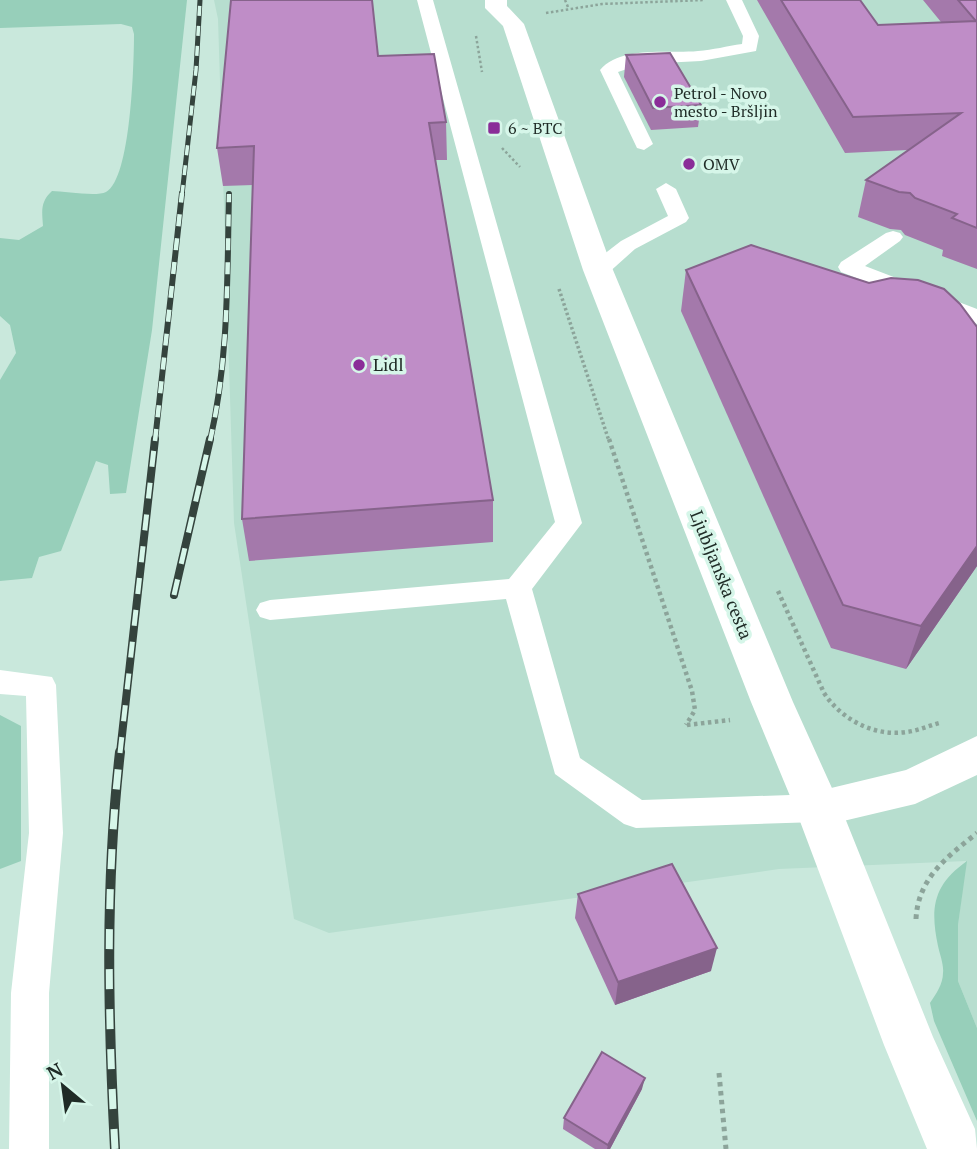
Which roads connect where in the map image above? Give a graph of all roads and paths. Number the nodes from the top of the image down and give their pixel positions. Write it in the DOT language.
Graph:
graph roads {
  1 [pos="425,0"];
  2 [pos="496,0"];
  3 [pos="565,0"];
  4 [pos="706,0"];
  5 [pos="734,0"];
  6 [pos="481,26"];
  7 [pos="482,77"];
  8 [pos="493,139"];
  9 [pos="645,144"];
  10 [pos="523,178"];
  11 [pos="666,189"];
  12 [pos="893,237"];
  13 [pos="598,270"];
  14 [pos="558,286"];
  15 [pos="977,317"];
  16 [pos="775,584"];
  17 [pos="517,588"];
  18 [pos="270,610"];
  19 [pos="0,682"];
  20 [pos="950,719"];
  21 [pos="686,725"];
  22 [pos="977,754"];
  23 [pos="818,808"];
  24 [pos="977,833"];
  25 [pos="919,890"];
  26 [pos="719,1073"];
  27 [pos="29,1149"];
  28 [pos="726,1149"];
  29 [pos="955,1149"];
  1 -- 17 [label="lane"];
  2 -- 13 [label="main road, Ljubljanska cesta"];
  3 -- 4 [label="path"];
  5 -- 9 [label="lane"];
  6 -- 7 [label="path"];
  8 -- 10 [label="path"];
  11 -- 13 [label="lane"];
  12 -- 15 [label="lane"];
  13 -- 23 [label="main road, Ljubljanska cesta"];
  14 -- 21 [label="path"];
  16 -- 20 [label="path"];
  17 -- 18 [label="lane"];
  17 -- 23 [label="lane"];
  19 -- 27 [label="lane"];
  22 -- 23 [label="main road"];
  23 -- 29 [label="main road, Ljubljanska cesta"];
  24 -- 25 [label="path"];
  26 -- 28 [label="path"];
}
